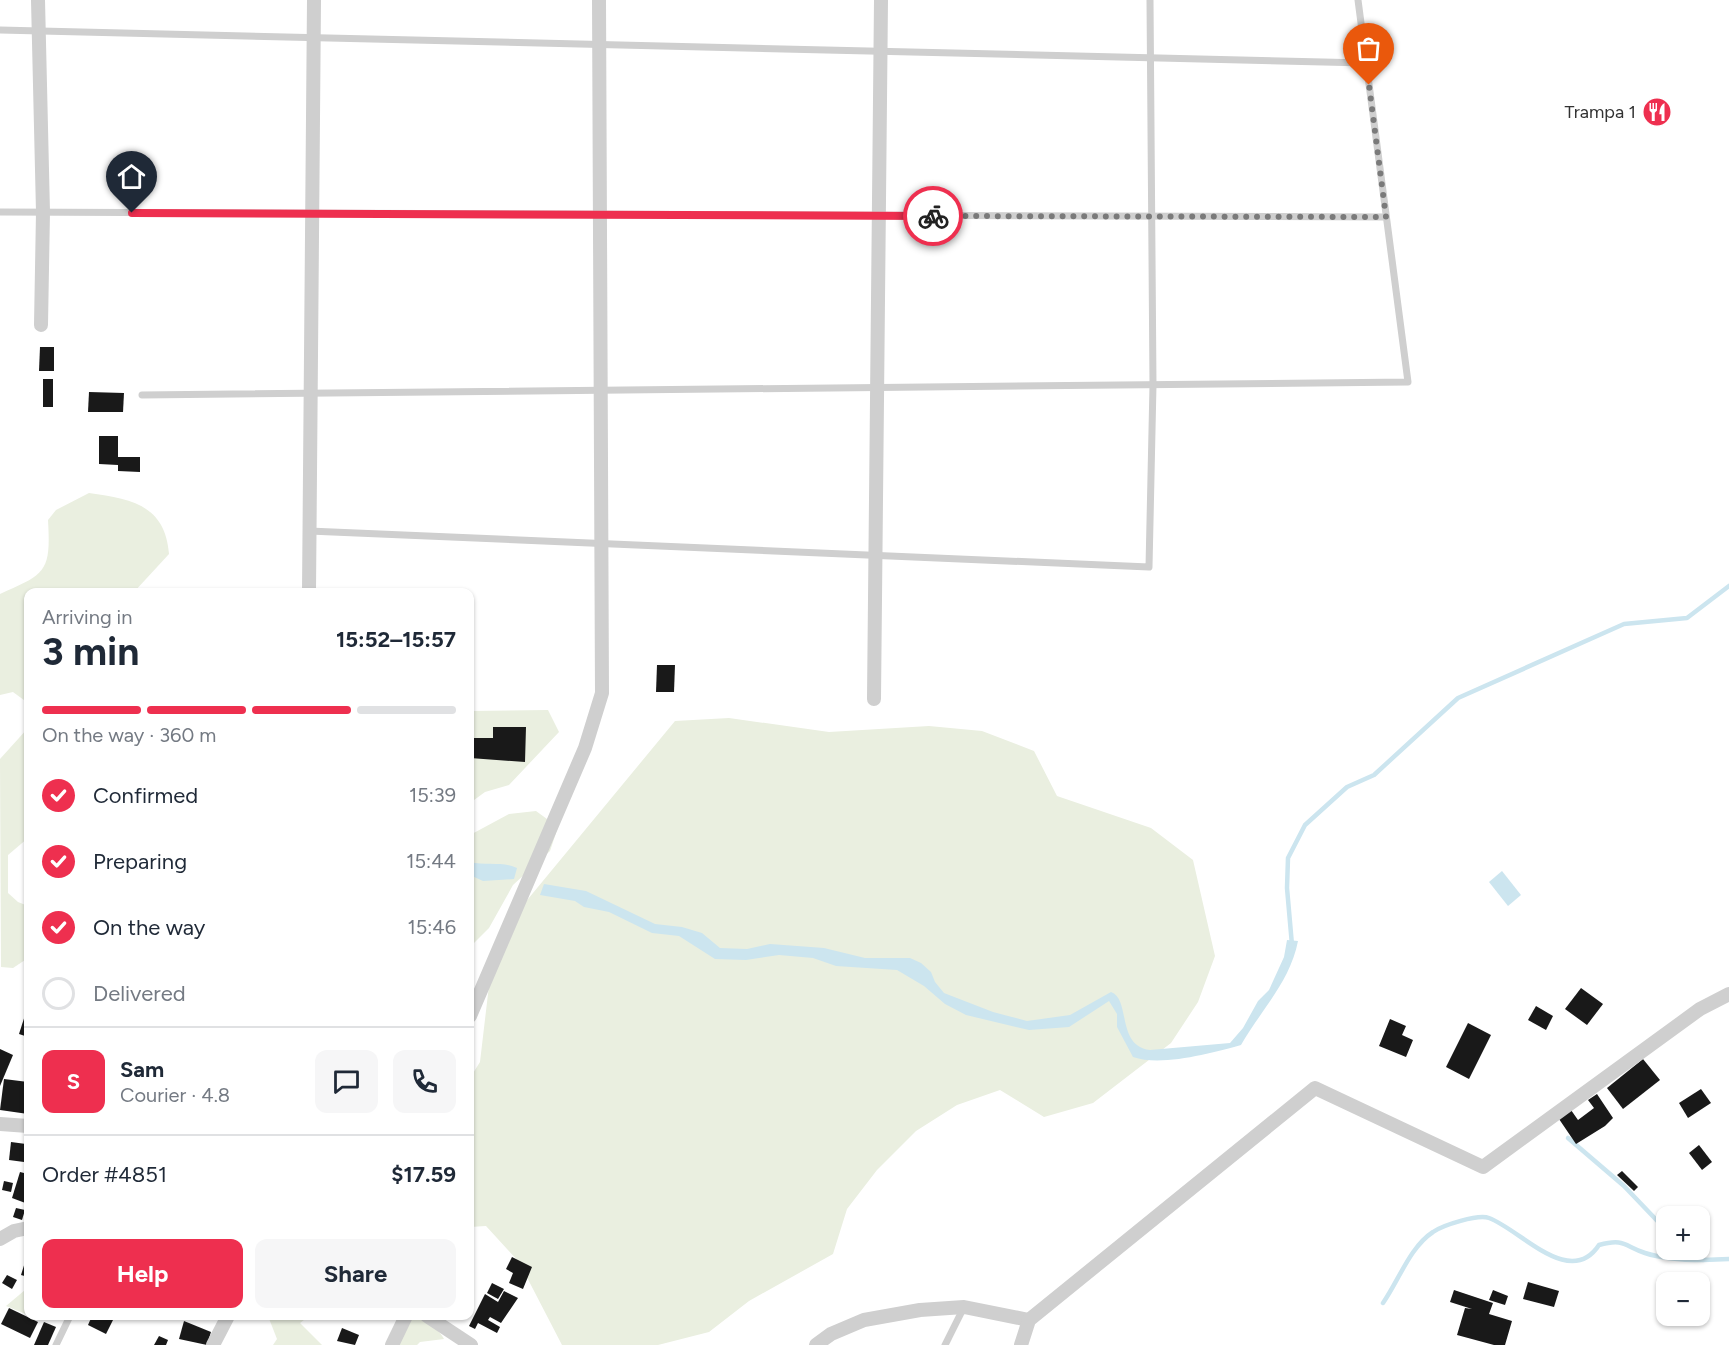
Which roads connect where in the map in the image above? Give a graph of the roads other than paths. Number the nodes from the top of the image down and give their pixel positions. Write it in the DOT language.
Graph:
graph roads {
  1 [pos="38,0"];
  2 [pos="314,0"];
  3 [pos="600,0"];
  4 [pos="881,0"];
  5 [pos="1150,0"];
  6 [pos="1358,0"];
  7 [pos="0,30"];
  8 [pos="39,31"];
  9 [pos="314,38"];
  10 [pos="600,45"];
  11 [pos="880,51"];
  12 [pos="1150,58"];
  13 [pos="1366,63"];
  14 [pos="0,212"];
  15 [pos="43,212"];
  16 [pos="312,213"];
  17 [pos="600,214"];
  18 [pos="879,216"];
  19 [pos="1152,216"];
  20 [pos="1386,217"];
  21 [pos="41,326"];
  22 [pos="1153,385"];
  23 [pos="877,388"];
  24 [pos="601,391"];
  25 [pos="310,394"];
  26 [pos="142,395"];
  27 [pos="309,531"];
  28 [pos="602,544"];
  29 [pos="875,556"];
  30 [pos="309,588"];
  31 [pos="874,699"];
  32 [pos="1729,994"];
  33 [pos="474,1007"];
  34 [pos="0,1124"];
  35 [pos="24,1126"];
  36 [pos="24,1229"];
  37 [pos="0,1239"];
  38 [pos="964,1307"];
  39 [pos="68,1320"];
  40 [pos="226,1320"];
  41 [pos="404,1320"];
  42 [pos="434,1320"];
  43 [pos="1029,1320"];
  44 [pos="56,1345"];
  45 [pos="213,1345"];
  46 [pos="392,1345"];
  47 [pos="471,1345"];
  48 [pos="816,1345"];
  49 [pos="945,1345"];
  50 [pos="1021,1345"];
  1 -- 8 [label="street"];
  2 -- 9 [label="street"];
  3 -- 10 [label="street"];
  4 -- 11 [label="street"];
  5 -- 12 [label="lane"];
  6 -- 13 [label="lane"];
  7 -- 8 [label="lane"];
  8 -- 9 [label="lane"];
  8 -- 15 [label="street"];
  9 -- 10 [label="lane"];
  9 -- 16 [label="street"];
  10 -- 11 [label="lane"];
  10 -- 17 [label="street"];
  11 -- 12 [label="lane"];
  11 -- 18 [label="street"];
  12 -- 13 [label="lane"];
  12 -- 19 [label="lane"];
  13 -- 20 [label="lane"];
  14 -- 15 [label="lane"];
  15 -- 16 [label="lane"];
  15 -- 21 [label="street"];
  16 -- 17 [label="lane"];
  16 -- 25 [label="street"];
  17 -- 18 [label="lane"];
  17 -- 24 [label="street"];
  18 -- 19 [label="lane"];
  18 -- 23 [label="street"];
  19 -- 20 [label="lane"];
  19 -- 22 [label="lane"];
  20 -- 22 [label="lane"];
  22 -- 23 [label="lane"];
  22 -- 29 [label="lane"];
  23 -- 24 [label="lane"];
  23 -- 29 [label="street"];
  24 -- 25 [label="lane"];
  24 -- 28 [label="street"];
  25 -- 26 [label="lane"];
  25 -- 27 [label="street"];
  27 -- 28 [label="lane"];
  27 -- 30 [label="street"];
  28 -- 29 [label="lane"];
  28 -- 33 [label="street"];
  29 -- 31 [label="street"];
  32 -- 43 [label="street"];
  34 -- 35 [label="street"];
  36 -- 37 [label="street"];
  38 -- 43 [label="street"];
  38 -- 48 [label="street"];
  38 -- 49 [label="lane"];
  39 -- 44 [label="lane"];
  40 -- 45 [label="street"];
  41 -- 46 [label="street"];
  42 -- 47 [label="street"];
  43 -- 50 [label="street"];
}
